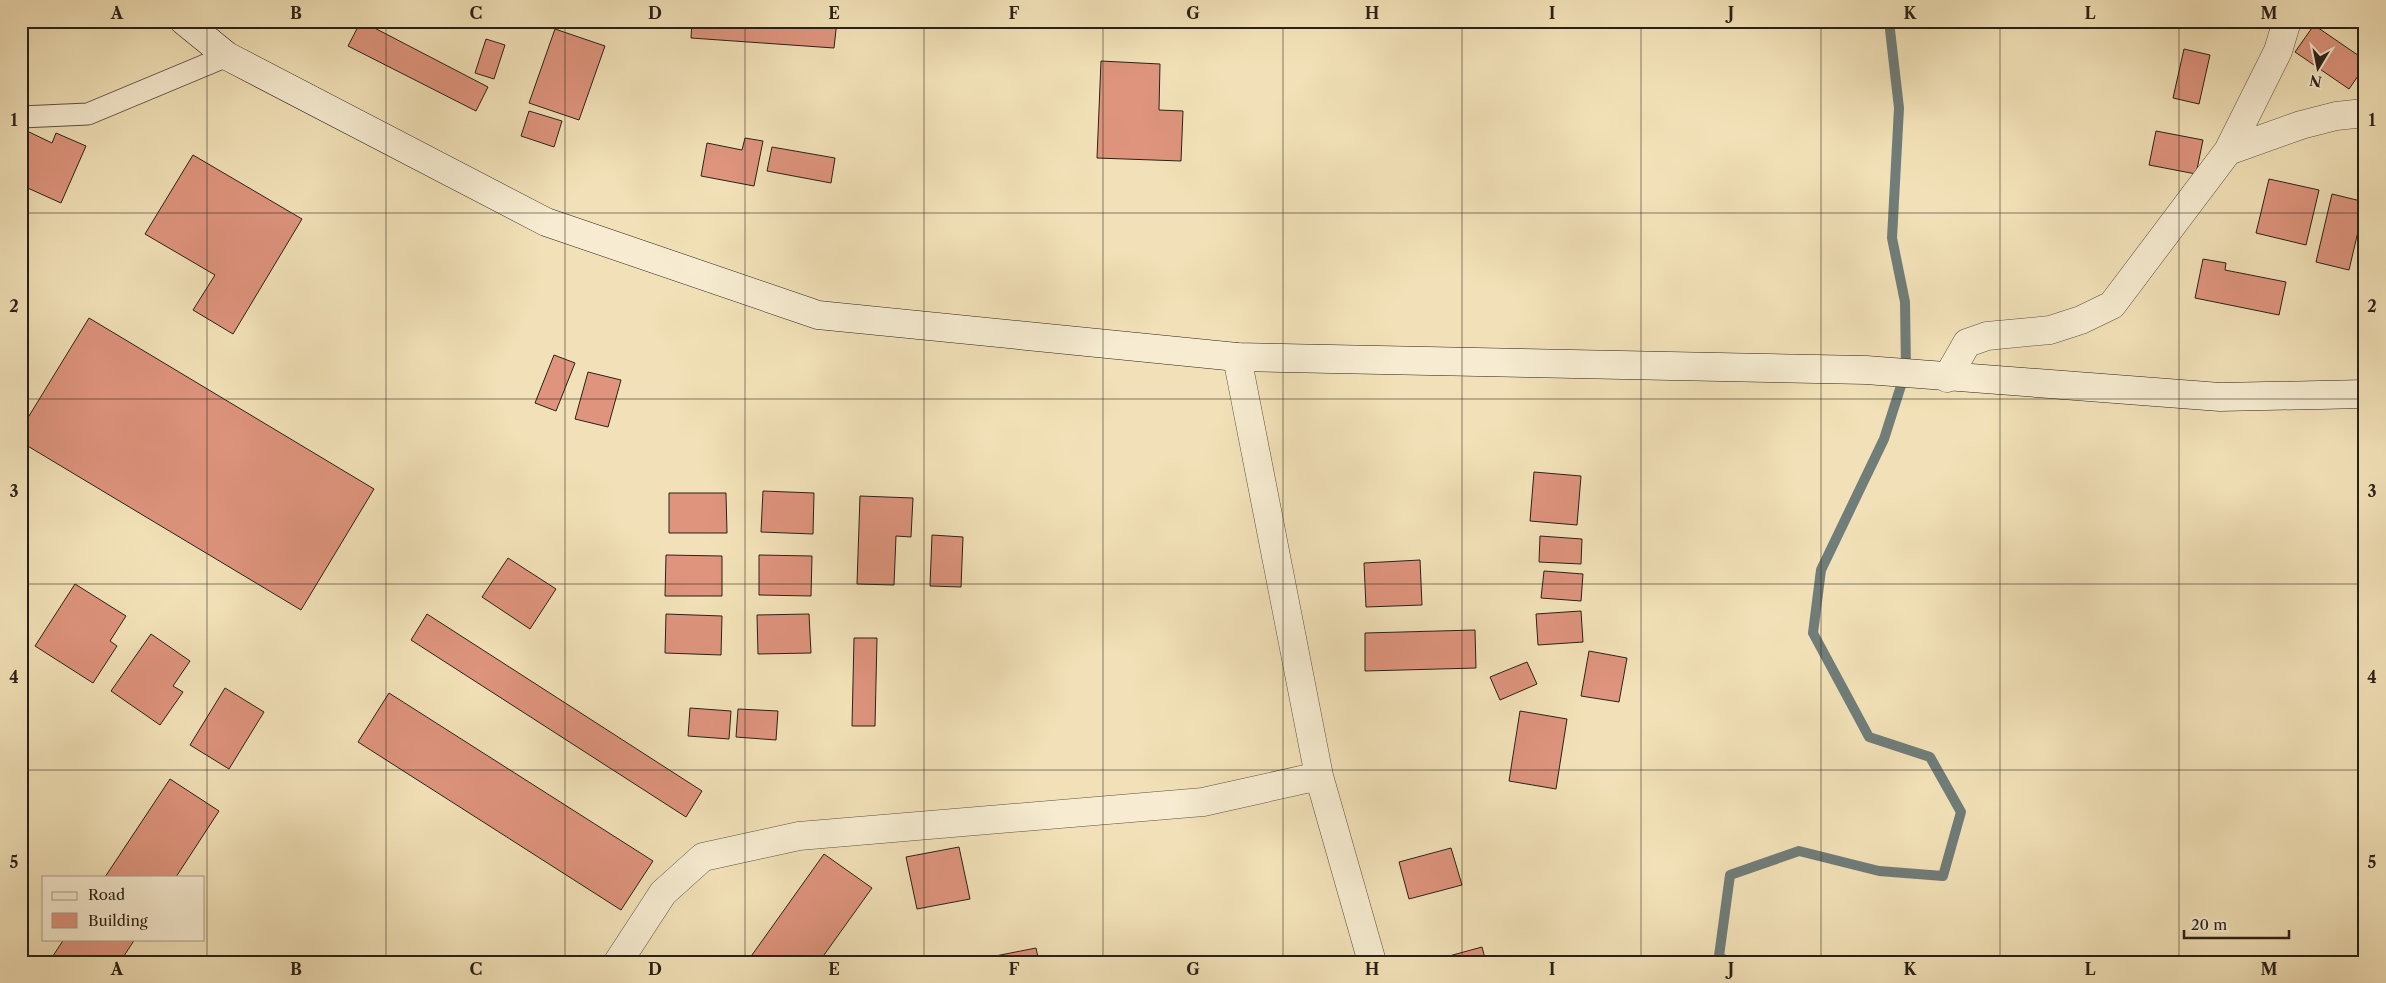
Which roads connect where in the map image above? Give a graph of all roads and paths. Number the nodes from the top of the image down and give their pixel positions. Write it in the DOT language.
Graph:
graph roads {
  1 [pos="184,21"];
  2 [pos="2287,21"];
  3 [pos="227,56"];
  4 [pos="2365,113"];
  5 [pos="21,117"];
  6 [pos="2228,151"];
  7 [pos="1237,356"];
  8 [pos="1947,378"];
  9 [pos="2365,394"];
  10 [pos="1319,776"];
  11 [pos="618,962"];
  12 [pos="1372,962"];
  1 -- 3 [label="street"];
  2 -- 6 [label="street"];
  3 -- 5 [label="lane"];
  3 -- 7 [label="street"];
  4 -- 6 [label="street"];
  6 -- 8 [label="street"];
  7 -- 8 [label="street"];
  7 -- 10 [label="street"];
  8 -- 9 [label="street"];
  10 -- 11 [label="street"];
  10 -- 12 [label="street"];
}
